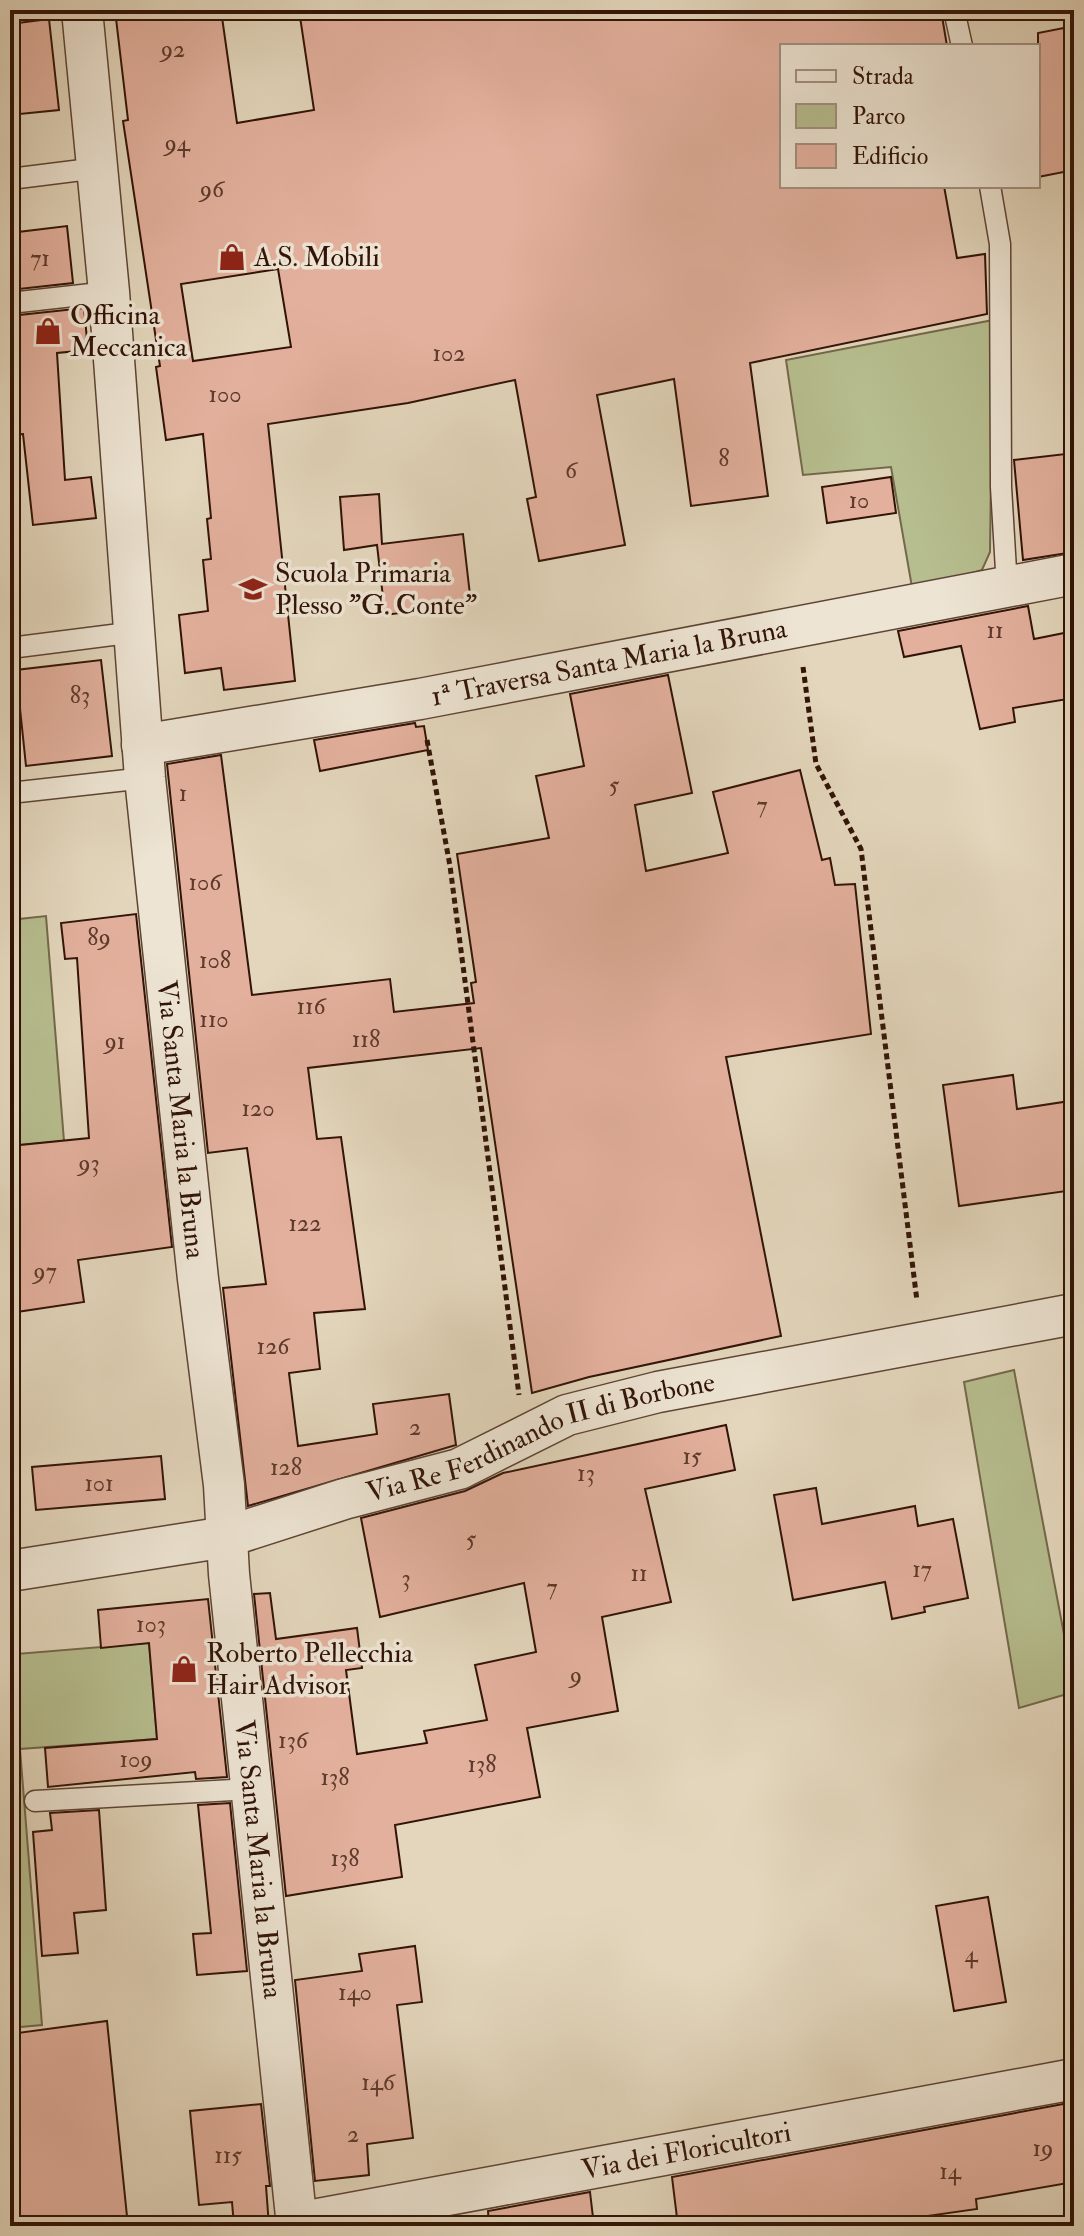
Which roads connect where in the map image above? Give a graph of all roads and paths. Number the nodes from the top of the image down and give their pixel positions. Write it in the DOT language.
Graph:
graph roads {
  1 [pos="82,10"];
  2 [pos="954,10"];
  3 [pos="962,44"];
  4 [pos="98,168"];
  5 [pos="10,179"];
  6 [pos="990,188"];
  7 [pos="109,292"];
  8 [pos="10,303"];
  9 [pos="1074,574"];
  10 [pos="1007,587"];
  11 [pos="798,626"];
  12 [pos="136,632"];
  13 [pos="10,648"];
  14 [pos="420,699"];
  15 [pos="144,762"];
  16 [pos="10,793"];
  17 [pos="1074,1314"];
  18 [pos="922,1343"];
  19 [pos="524,1434"];
  20 [pos="226,1537"];
  21 [pos="10,1571"];
  22 [pos="251,1789"];
  23 [pos="35,1801"];
  24 [pos="1074,2079"];
  25 [pos="297,2224"];
  1 -- 4 [label="street, Via Santa Maria la Bruna"];
  2 -- 3 [label="lane"];
  4 -- 5 [label="lane"];
  4 -- 7 [label="street, Via Santa Maria la Bruna"];
  6 -- 10 [label="lane"];
  7 -- 8 [label="lane"];
  7 -- 12 [label="street, Via Santa Maria la Bruna"];
  9 -- 10 [label="street, 1ª Traversa Santa Maria la Bruna"];
  10 -- 11 [label="street, 1ª Traversa Santa Maria la Bruna"];
  11 -- 14 [label="street, 1ª Traversa Santa Maria la Bruna"];
  11 -- 18 [label="path"];
  12 -- 13 [label="lane"];
  12 -- 15 [label="street, Via Santa Maria la Bruna"];
  14 -- 15 [label="street, 1ª Traversa Santa Maria la Bruna"];
  14 -- 19 [label="path"];
  15 -- 16 [label="lane"];
  15 -- 20 [label="street, Via Santa Maria la Bruna"];
  17 -- 18 [label="street, Via Re Ferdinando II di Borbone"];
  18 -- 19 [label="street, Via Re Ferdinando II di Borbone"];
  19 -- 20 [label="street, Via Re Ferdinando II di Borbone"];
  20 -- 21 [label="street, Via Re Ferdinando II di Borbone"];
  20 -- 22 [label="street, Via Santa Maria la Bruna"];
  22 -- 23 [label="lane"];
  22 -- 25 [label="street, Via Santa Maria la Bruna"];
  24 -- 25 [label="street, Via dei Floricultori"];
}
